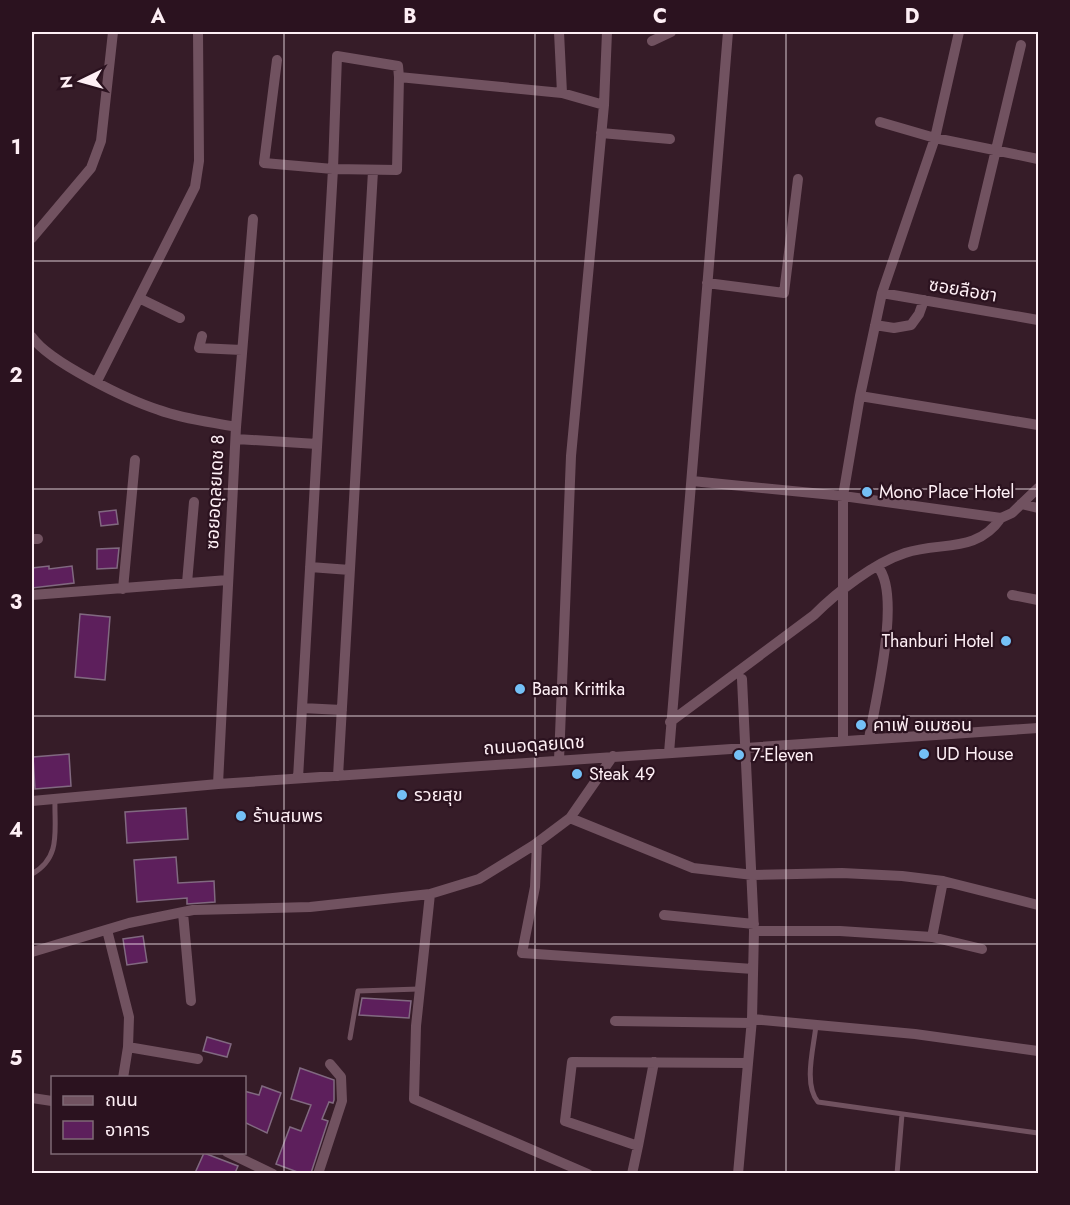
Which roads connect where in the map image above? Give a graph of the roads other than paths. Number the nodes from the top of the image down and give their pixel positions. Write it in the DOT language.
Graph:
graph roads {
  1 [pos="113,32"];
  2 [pos="198,32"];
  3 [pos="559,32"];
  4 [pos="607,32"];
  5 [pos="671,32"];
  6 [pos="728,32"];
  7 [pos="959,32"];
  8 [pos="652,41"];
  9 [pos="1021,45"];
  10 [pos="277,60"];
  11 [pos="399,77"];
  12 [pos="562,93"];
  13 [pos="604,105"];
  14 [pos="880,122"];
  15 [pos="601,133"];
  16 [pos="935,138"];
  17 [pos="670,139"];
  18 [pos="996,152"];
  19 [pos="1038,159"];
  20 [pos="333,169"];
  21 [pos="373,171"];
  22 [pos="798,179"];
  23 [pos="253,219"];
  24 [pos="32,238"];
  25 [pos="973,246"];
  26 [pos="707,283"];
  27 [pos="882,293"];
  28 [pos="139,298"];
  29 [pos="924,300"];
  30 [pos="180,318"];
  31 [pos="1038,320"];
  32 [pos="875,325"];
  33 [pos="202,336"];
  34 [pos="34,344"];
  35 [pos="242,350"];
  36 [pos="97,381"];
  37 [pos="860,396"];
  38 [pos="1038,425"];
  39 [pos="237,427"];
  40 [pos="236,439"];
  41 [pos="317,444"];
  42 [pos="135,460"];
  43 [pos="692,481"];
  44 [pos="1038,488"];
  45 [pos="843,496"];
  46 [pos="194,502"];
  47 [pos="1021,504"];
  48 [pos="1038,508"];
  49 [pos="1001,518"];
  50 [pos="310,567"];
  51 [pos="878,567"];
  52 [pos="350,570"];
  53 [pos="228,580"];
  54 [pos="188,583"];
  55 [pos="123,589"];
  56 [pos="842,590"];
  57 [pos="32,595"];
  58 [pos="1012,595"];
  59 [pos="1038,600"];
  60 [pos="742,679"];
  61 [pos="302,708"];
  62 [pos="342,710"];
  63 [pos="670,722"];
  64 [pos="1038,728"];
  65 [pos="869,739"];
  66 [pos="843,740"];
  67 [pos="747,747"];
  68 [pos="669,753"];
  69 [pos="614,756"];
  70 [pos="559,760"];
  71 [pos="338,776"];
  72 [pos="298,778"];
  73 [pos="218,784"];
  74 [pos="55,799"];
  75 [pos="32,801"];
  76 [pos="570,818"];
  77 [pos="537,843"];
  78 [pos="32,874"];
  79 [pos="753,875"];
  80 [pos="943,881"];
  81 [pos="430,894"];
  82 [pos="1038,905"];
  83 [pos="183,913"];
  84 [pos="663,915"];
  85 [pos="754,928"];
  86 [pos="106,930"];
  87 [pos="932,937"];
  88 [pos="982,949"];
  89 [pos="32,952"];
  90 [pos="753,969"];
  91 [pos="419,989"];
  92 [pos="190,1001"];
  93 [pos="615,1021"];
  94 [pos="752,1021"];
  95 [pos="816,1025"];
  96 [pos="350,1038"];
  97 [pos="128,1047"];
  98 [pos="1038,1051"];
  99 [pos="198,1059"];
  100 [pos="654,1062"];
  101 [pos="748,1063"];
  102 [pos="330,1064"];
  103 [pos="123,1076"];
  104 [pos="32,1098"];
  105 [pos="51,1101"];
  106 [pos="902,1114"];
  107 [pos="1038,1133"];
  108 [pos="638,1146"];
  109 [pos="231,1154"];
  110 [pos="273,1173"];
  111 [pos="318,1173"];
  112 [pos="588,1173"];
  113 [pos="632,1173"];
  114 [pos="738,1173"];
  115 [pos="897,1173"];
  1 -- 24 [label="street"];
  2 -- 28 [label="street"];
  3 -- 12 [label="street"];
  4 -- 13 [label="street"];
  5 -- 8 [label="street"];
  6 -- 26 [label="street"];
  7 -- 16 [label="street"];
  9 -- 18 [label="street"];
  10 -- 20 [label="street"];
  11 -- 12 [label="street"];
  11 -- 20 [label="street"];
  11 -- 21 [label="street"];
  12 -- 13 [label="street"];
  13 -- 15 [label="street"];
  14 -- 16 [label="street"];
  15 -- 17 [label="street"];
  15 -- 70 [label="street"];
  16 -- 18 [label="street"];
  16 -- 27 [label="street"];
  18 -- 19 [label="street"];
  18 -- 25 [label="street"];
  20 -- 21 [label="street"];
  20 -- 41 [label="street"];
  21 -- 52 [label="street"];
  22 -- 26 [label="street"];
  23 -- 35 [label="street"];
  26 -- 43 [label="street"];
  27 -- 29 [label="street, ซอยลือชา"];
  27 -- 32 [label="street"];
  28 -- 30 [label="street"];
  28 -- 36 [label="street"];
  29 -- 31 [label="street, ซอยลือชา"];
  29 -- 32 [label="street"];
  32 -- 37 [label="street"];
  33 -- 35 [label="street"];
  34 -- 36 [label="street, ซอยอดุลยเดช 8"];
  35 -- 39 [label="street"];
  36 -- 39 [label="street, ซอยอดุลยเดช 8"];
  37 -- 38 [label="street"];
  37 -- 45 [label="street"];
  39 -- 40 [label="street, ซอยอดุลยเดช 8"];
  40 -- 41 [label="street"];
  40 -- 53 [label="street, ซอยอดุลยเดช 8"];
  41 -- 50 [label="street"];
  42 -- 55 [label="street"];
  43 -- 45 [label="street"];
  43 -- 63 [label="street"];
  44 -- 47 [label="street"];
  45 -- 49 [label="street"];
  45 -- 56 [label="street"];
  46 -- 54 [label="street"];
  47 -- 48 [label="street"];
  47 -- 49 [label="street"];
  49 -- 51 [label="street"];
  50 -- 52 [label="street"];
  50 -- 61 [label="street"];
  51 -- 56 [label="street"];
  51 -- 65 [label="street"];
  52 -- 62 [label="street"];
  53 -- 54 [label="street"];
  53 -- 73 [label="street, ซอยอดุลยเดช 8"];
  54 -- 55 [label="street"];
  55 -- 57 [label="street"];
  56 -- 63 [label="street"];
  56 -- 66 [label="street"];
  58 -- 59 [label="street"];
  60 -- 67 [label="street"];
  61 -- 62 [label="street"];
  61 -- 72 [label="street"];
  62 -- 71 [label="street"];
  63 -- 68 [label="street"];
  64 -- 65 [label="street, ถนนอดุลยเดช"];
  65 -- 66 [label="street, ถนนอดุลยเดช"];
  66 -- 67 [label="street, ถนนอดุลยเดช"];
  67 -- 68 [label="street, ถนนอดุลยเดช"];
  67 -- 79 [label="street"];
  68 -- 69 [label="street, ถนนอดุลยเดช"];
  69 -- 70 [label="street, ถนนอดุลยเดช"];
  69 -- 76 [label="street"];
  70 -- 71 [label="street, ถนนอดุลยเดช"];
  71 -- 72 [label="street, ถนนอดุลยเดช"];
  72 -- 73 [label="street, ถนนอดุลยเดช"];
  73 -- 74 [label="street, ถนนอดุลยเดช"];
  74 -- 75 [label="street, ถนนอดุลยเดช"];
  74 -- 78 [label="lane"];
  76 -- 77 [label="street"];
  76 -- 79 [label="street"];
  77 -- 81 [label="street"];
  77 -- 90 [label="street"];
  79 -- 80 [label="street"];
  79 -- 85 [label="street"];
  80 -- 82 [label="street"];
  80 -- 87 [label="street"];
  81 -- 83 [label="street"];
  81 -- 91 [label="street"];
  83 -- 86 [label="street"];
  83 -- 92 [label="street"];
  84 -- 85 [label="street"];
  85 -- 87 [label="street"];
  85 -- 90 [label="street"];
  86 -- 89 [label="street"];
  86 -- 97 [label="street"];
  87 -- 88 [label="street"];
  90 -- 94 [label="street"];
  91 -- 96 [label="lane"];
  91 -- 112 [label="street"];
  93 -- 94 [label="street"];
  94 -- 95 [label="street"];
  94 -- 101 [label="street"];
  95 -- 98 [label="street"];
  95 -- 106 [label="lane"];
  97 -- 99 [label="street"];
  97 -- 103 [label="street"];
  100 -- 101 [label="street"];
  100 -- 108 [label="street"];
  100 -- 108 [label="street"];
  101 -- 114 [label="street"];
  102 -- 111 [label="street"];
  104 -- 105 [label="street"];
  106 -- 107 [label="lane"];
  106 -- 115 [label="lane"];
  108 -- 113 [label="street"];
  109 -- 110 [label="street"];
}
